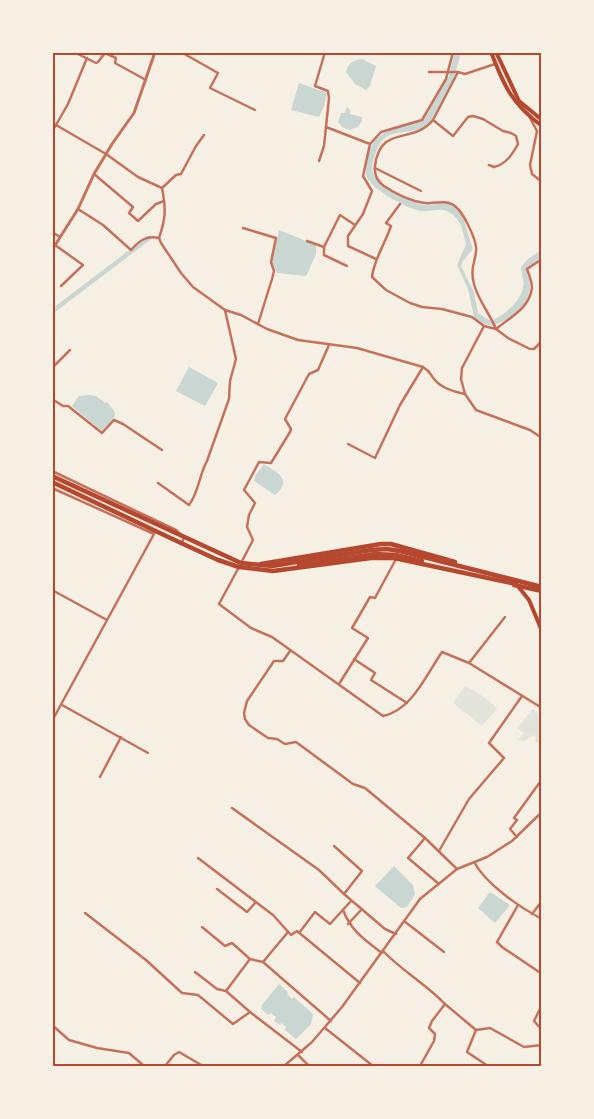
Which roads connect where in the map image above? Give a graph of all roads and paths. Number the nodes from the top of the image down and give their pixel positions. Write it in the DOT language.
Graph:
graph roads {
  1 [pos="74,52"];
  2 [pos="155,52"];
  3 [pos="180,52"];
  4 [pos="325,52"];
  5 [pos="453,52"];
  6 [pos="491,52"];
  7 [pos="496,52"];
  8 [pos="87,58"];
  9 [pos="496,64"];
  10 [pos="429,72"];
  11 [pos="458,72"];
  12 [pos="448,73"];
  13 [pos="146,80"];
  14 [pos="255,110"];
  15 [pos="529,116"];
  16 [pos="433,120"];
  17 [pos="542,120"];
  18 [pos="54,124"];
  19 [pos="542,126"];
  20 [pos="326,127"];
  21 [pos="52,131"];
  22 [pos="204,135"];
  23 [pos="370,144"];
  24 [pos="106,154"];
  25 [pos="319,161"];
  26 [pos="489,165"];
  27 [pos="375,168"];
  28 [pos="94,174"];
  29 [pos="542,182"];
  30 [pos="162,188"];
  31 [pos="421,191"];
  32 [pos="164,200"];
  33 [pos="400,204"];
  34 [pos="78,209"];
  35 [pos="354,225"];
  36 [pos="242,228"];
  37 [pos="52,232"];
  38 [pos="60,237"];
  39 [pos="159,238"];
  40 [pos="307,241"];
  41 [pos="56,245"];
  42 [pos="324,247"];
  43 [pos="52,250"];
  44 [pos="376,259"];
  45 [pos="542,259"];
  46 [pos="347,266"];
  47 [pos="61,286"];
  48 [pos="225,310"];
  49 [pos="258,324"];
  50 [pos="484,326"];
  51 [pos="495,328"];
  52 [pos="542,342"];
  53 [pos="329,345"];
  54 [pos="70,350"];
  55 [pos="423,367"];
  56 [pos="52,368"];
  57 [pos="465,394"];
  58 [pos="52,399"];
  59 [pos="542,438"];
  60 [pos="348,444"];
  61 [pos="162,450"];
  62 [pos="52,471"];
  63 [pos="52,476"];
  64 [pos="52,482"];
  65 [pos="158,483"];
  66 [pos="52,488"];
  67 [pos="154,534"];
  68 [pos="163,534"];
  69 [pos="184,538"];
  70 [pos="181,543"];
  71 [pos="396,558"];
  72 [pos="258,564"];
  73 [pos="240,565"];
  74 [pos="273,567"];
  75 [pos="258,571"];
  76 [pos="516,584"];
  77 [pos="542,589"];
  78 [pos="52,590"];
  79 [pos="542,604"];
  80 [pos="505,617"];
  81 [pos="107,620"];
  82 [pos="542,631"];
  83 [pos="290,651"];
  84 [pos="354,659"];
  85 [pos="461,660"];
  86 [pos="469,663"];
  87 [pos="339,684"];
  88 [pos="522,696"];
  89 [pos="407,703"];
  90 [pos="62,705"];
  91 [pos="542,708"];
  92 [pos="52,721"];
  93 [pos="121,738"];
  94 [pos="148,753"];
  95 [pos="100,778"];
  96 [pos="540,782"];
  97 [pos="232,808"];
  98 [pos="542,812"];
  99 [pos="517,837"];
  100 [pos="425,838"];
  101 [pos="334,846"];
  102 [pos="439,851"];
  103 [pos="198,858"];
  104 [pos="474,862"];
  105 [pos="457,869"];
  106 [pos="440,884"];
  107 [pos="217,889"];
  108 [pos="344,894"];
  109 [pos="352,901"];
  110 [pos="256,902"];
  111 [pos="542,902"];
  112 [pos="518,905"];
  113 [pos="362,909"];
  114 [pos="343,910"];
  115 [pos="85,913"];
  116 [pos="532,914"];
  117 [pos="404,920"];
  118 [pos="542,920"];
  119 [pos="348,924"];
  120 [pos="202,927"];
  121 [pos="288,932"];
  122 [pos="299,933"];
  123 [pos="396,934"];
  124 [pos="382,952"];
  125 [pos="444,952"];
  126 [pos="250,959"];
  127 [pos="264,962"];
  128 [pos="195,972"];
  129 [pos="542,974"];
  130 [pos="360,983"];
  131 [pos="226,991"];
  132 [pos="445,1004"];
  133 [pos="542,1005"];
  134 [pos="250,1012"];
  135 [pos="331,1021"];
  136 [pos="52,1025"];
  137 [pos="325,1028"];
  138 [pos="476,1030"];
  139 [pos="542,1030"];
  140 [pos="542,1045"];
  141 [pos="302,1052"];
  142 [pos="298,1055"];
  143 [pos="144,1066"];
  144 [pos="164,1066"];
  145 [pos="203,1066"];
  146 [pos="284,1066"];
  147 [pos="309,1066"];
  148 [pos="372,1066"];
  149 [pos="420,1066"];
  150 [pos="488,1066"];
  151 [pos="536,1066"];
  152 [pos="542,1066"];
  1 -- 8 [label="street"];
  2 -- 13 [label="street"];
  3 -- 14 [label="street"];
  4 -- 20 [label="street"];
  5 -- 12 [label="street"];
  6 -- 9 [label="main road"];
  7 -- 17 [label="main road"];
  8 -- 13 [label="street"];
  8 -- 18 [label="street"];
  9 -- 11 [label="street"];
  9 -- 15 [label="main road"];
  10 -- 12 [label="street"];
  11 -- 12 [label="street"];
  11 -- 16 [label="street"];
  12 -- 23 [label="street"];
  13 -- 24 [label="street"];
  15 -- 19 [label="main road"];
  15 -- 29 [label="street"];
  16 -- 26 [label="street"];
  16 -- 27 [label="street"];
  18 -- 21 [label="street"];
  18 -- 24 [label="street"];
  20 -- 23 [label="street"];
  20 -- 25 [label="street"];
  22 -- 30 [label="street"];
  23 -- 35 [label="street"];
  24 -- 28 [label="street"];
  24 -- 30 [label="street"];
  27 -- 31 [label="street"];
  27 -- 51 [label="street"];
  28 -- 32 [label="street"];
  28 -- 34 [label="street"];
  30 -- 32 [label="street"];
  32 -- 39 [label="street"];
  33 -- 44 [label="street"];
  34 -- 38 [label="street"];
  34 -- 39 [label="street"];
  35 -- 42 [label="street"];
  35 -- 44 [label="street"];
  36 -- 49 [label="street"];
  37 -- 38 [label="street"];
  38 -- 41 [label="street"];
  39 -- 48 [label="street"];
  40 -- 42 [label="street"];
  41 -- 43 [label="street"];
  41 -- 47 [label="street"];
  42 -- 46 [label="street"];
  44 -- 50 [label="street"];
  45 -- 51 [label="street"];
  48 -- 49 [label="street"];
  48 -- 65 [label="street"];
  49 -- 53 [label="street"];
  50 -- 51 [label="street"];
  50 -- 57 [label="street"];
  51 -- 52 [label="street"];
  53 -- 55 [label="street"];
  53 -- 73 [label="street"];
  54 -- 56 [label="street"];
  55 -- 57 [label="street"];
  55 -- 60 [label="street"];
  57 -- 59 [label="street"];
  58 -- 61 [label="street"];
  62 -- 69 [label="street"];
  63 -- 69 [label="highway"];
  64 -- 68 [label="highway"];
  66 -- 67 [label="street"];
  67 -- 68 [label="street"];
  67 -- 81 [label="street"];
  68 -- 70 [label="highway"];
  69 -- 70 [label="street"];
  69 -- 73 [label="highway"];
  70 -- 73 [label="highway"];
  71 -- 75 [label="highway"];
  71 -- 76 [label="highway"];
  71 -- 84 [label="street"];
  72 -- 73 [label="highway"];
  72 -- 74 [label="highway"];
  72 -- 77 [label="highway"];
  73 -- 75 [label="highway"];
  73 -- 83 [label="street"];
  74 -- 75 [label="highway"];
  74 -- 77 [label="highway"];
  76 -- 77 [label="highway"];
  76 -- 82 [label="main road"];
  78 -- 81 [label="street"];
  79 -- 82 [label="main road"];
  80 -- 86 [label="street"];
  81 -- 90 [label="street"];
  83 -- 87 [label="street"];
  83 -- 100 [label="street"];
  84 -- 87 [label="street"];
  84 -- 89 [label="street"];
  85 -- 86 [label="street"];
  86 -- 88 [label="street"];
  86 -- 89 [label="street"];
  87 -- 89 [label="street"];
  88 -- 91 [label="street"];
  88 -- 102 [label="street"];
  90 -- 92 [label="street"];
  90 -- 93 [label="street"];
  93 -- 94 [label="street"];
  93 -- 95 [label="street"];
  96 -- 99 [label="street"];
  97 -- 108 [label="street"];
  98 -- 99 [label="street"];
  99 -- 104 [label="street"];
  100 -- 102 [label="street"];
  100 -- 106 [label="street"];
  101 -- 108 [label="street"];
  102 -- 105 [label="street"];
  103 -- 110 [label="street"];
  104 -- 105 [label="street"];
  104 -- 112 [label="street"];
  105 -- 106 [label="street"];
  106 -- 117 [label="street"];
  107 -- 110 [label="street"];
  108 -- 109 [label="street"];
  109 -- 113 [label="street"];
  109 -- 114 [label="street"];
  110 -- 121 [label="street"];
  111 -- 116 [label="street"];
  112 -- 116 [label="street"];
  112 -- 129 [label="street"];
  113 -- 119 [label="street"];
  113 -- 123 [label="street"];
  114 -- 119 [label="street"];
  114 -- 122 [label="street"];
  115 -- 134 [label="street"];
  116 -- 118 [label="street"];
  117 -- 123 [label="street"];
  117 -- 125 [label="street"];
  119 -- 124 [label="street"];
  120 -- 126 [label="street"];
  121 -- 122 [label="street"];
  121 -- 127 [label="street"];
  122 -- 130 [label="street"];
  123 -- 124 [label="street"];
  124 -- 130 [label="street"];
  124 -- 132 [label="street"];
  126 -- 127 [label="street"];
  126 -- 131 [label="street"];
  127 -- 135 [label="street"];
  128 -- 131 [label="street"];
  130 -- 135 [label="street"];
  131 -- 134 [label="street"];
  132 -- 138 [label="street"];
  132 -- 149 [label="street"];
  133 -- 139 [label="street"];
  134 -- 141 [label="street"];
  135 -- 137 [label="street"];
  136 -- 143 [label="street"];
  137 -- 141 [label="street"];
  137 -- 148 [label="street"];
  138 -- 140 [label="street"];
  138 -- 150 [label="street"];
  141 -- 142 [label="street"];
  142 -- 146 [label="street"];
  142 -- 147 [label="street"];
  144 -- 145 [label="street"];
  151 -- 152 [label="street"];
}
